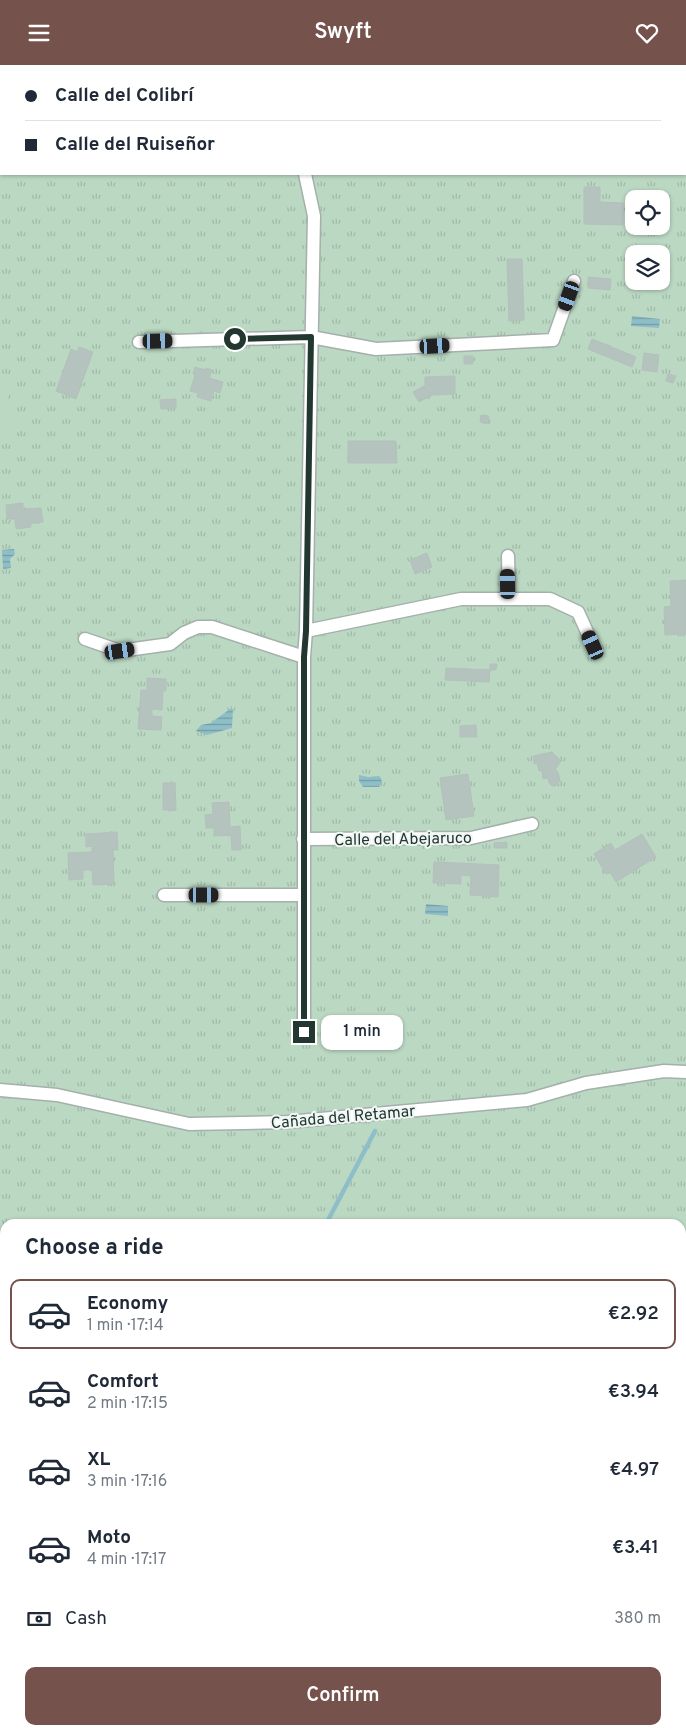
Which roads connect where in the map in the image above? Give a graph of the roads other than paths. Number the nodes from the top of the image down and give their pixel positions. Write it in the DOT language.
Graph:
graph roads {
  1 [pos="305,175"];
  2 [pos="574,281"];
  3 [pos="311,337"];
  4 [pos="139,341"];
  5 [pos="508,556"];
  6 [pos="509,597"];
  7 [pos="306,631"];
  8 [pos="85,639"];
  9 [pos="593,645"];
  10 [pos="304,657"];
  11 [pos="532,824"];
  12 [pos="303,839"];
  13 [pos="164,895"];
  14 [pos="304,895"];
  15 [pos="304,1032"];
  16 [pos="686,1072"];
  17 [pos="0,1090"];
  1 -- 3 [label="street"];
  2 -- 3 [label="street"];
  3 -- 4 [label="street"];
  3 -- 7 [label="street"];
  5 -- 6 [label="street"];
  6 -- 7 [label="street"];
  6 -- 9 [label="street"];
  7 -- 10 [label="street"];
  8 -- 10 [label="street"];
  10 -- 12 [label="street"];
  11 -- 12 [label="street, Calle del Abejaruco"];
  12 -- 14 [label="street"];
  13 -- 14 [label="street"];
  14 -- 15 [label="street"];
  16 -- 17 [label="street, Cañada del Retamar"];
}
